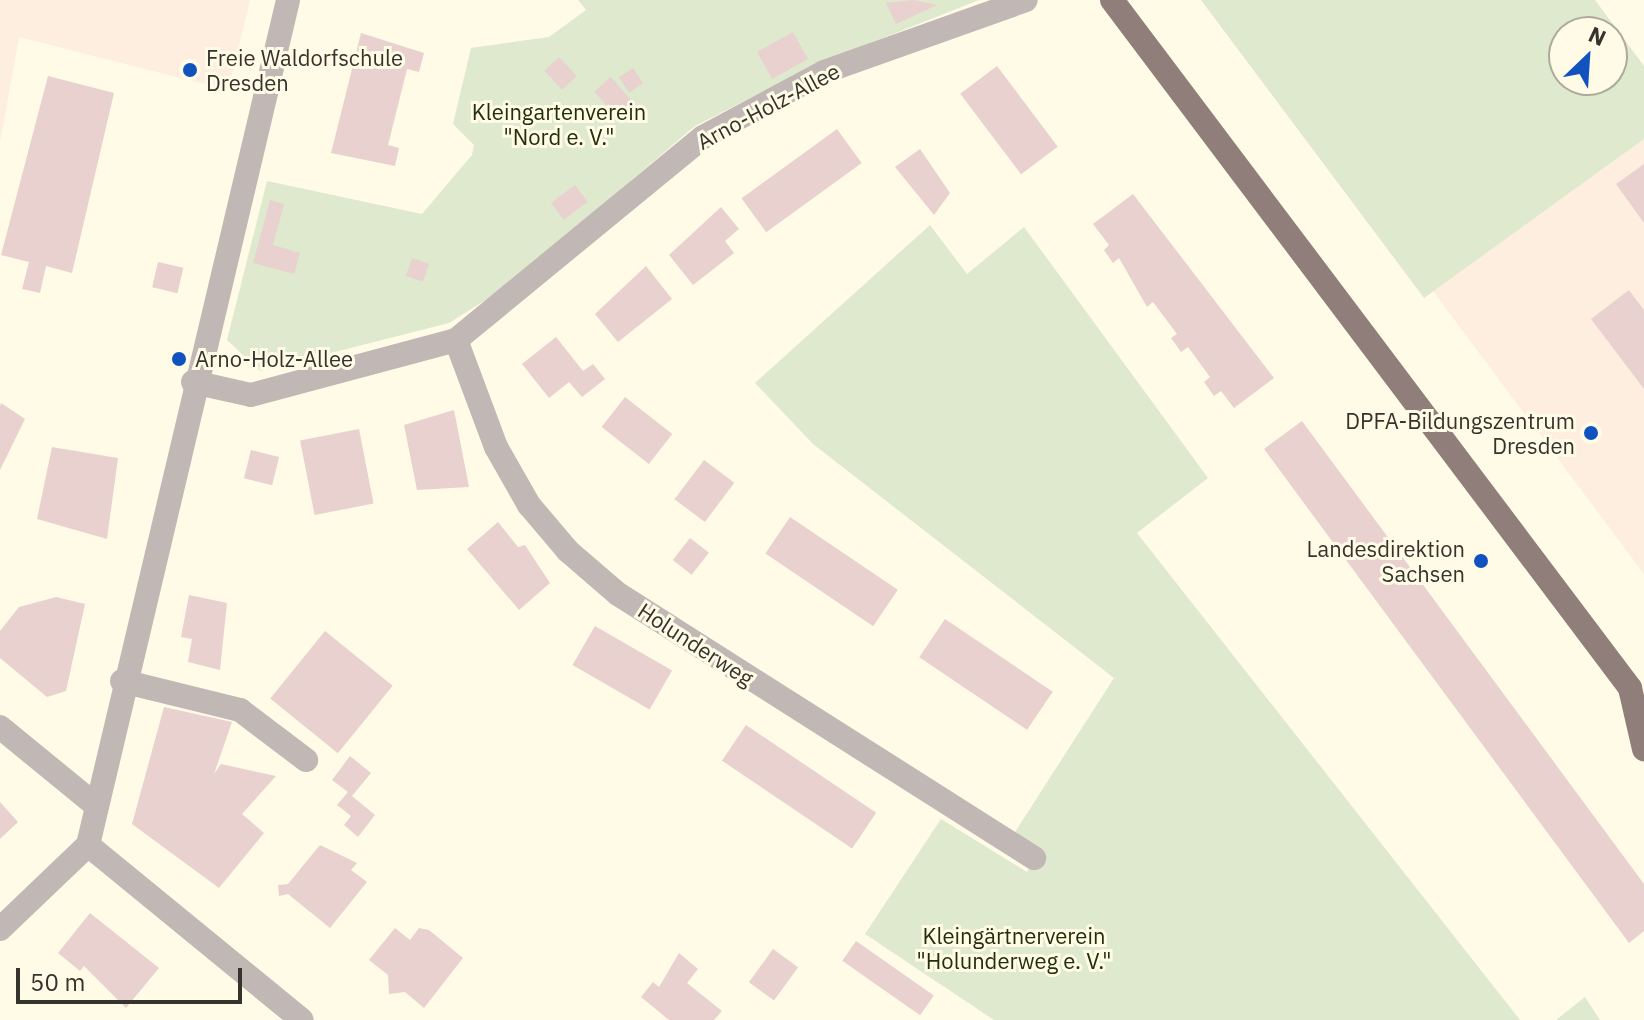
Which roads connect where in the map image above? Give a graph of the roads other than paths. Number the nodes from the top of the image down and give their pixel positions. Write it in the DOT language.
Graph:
graph roads {
  1 [pos="288,0"];
  2 [pos="1026,0"];
  3 [pos="1112,0"];
  4 [pos="456,340"];
  5 [pos="193,382"];
  6 [pos="122,681"];
  7 [pos="1639,686"];
  8 [pos="0,727"];
  9 [pos="1644,749"];
  10 [pos="306,760"];
  11 [pos="93,803"];
  12 [pos="88,845"];
  13 [pos="1034,858"];
  14 [pos="0,929"];
  15 [pos="302,1020"];
  1 -- 5 [label="street"];
  2 -- 4 [label="street, Arno-Holz-Allee"];
  3 -- 7 [label="main road"];
  4 -- 5 [label="street, Arno-Holz-Allee"];
  4 -- 13 [label="street, Holunderweg"];
  5 -- 6 [label="street"];
  6 -- 10 [label="street"];
  6 -- 11 [label="street"];
  7 -- 9 [label="main road"];
  8 -- 11 [label="street"];
  11 -- 12 [label="street"];
  12 -- 14 [label="street"];
  12 -- 15 [label="street"];
}
